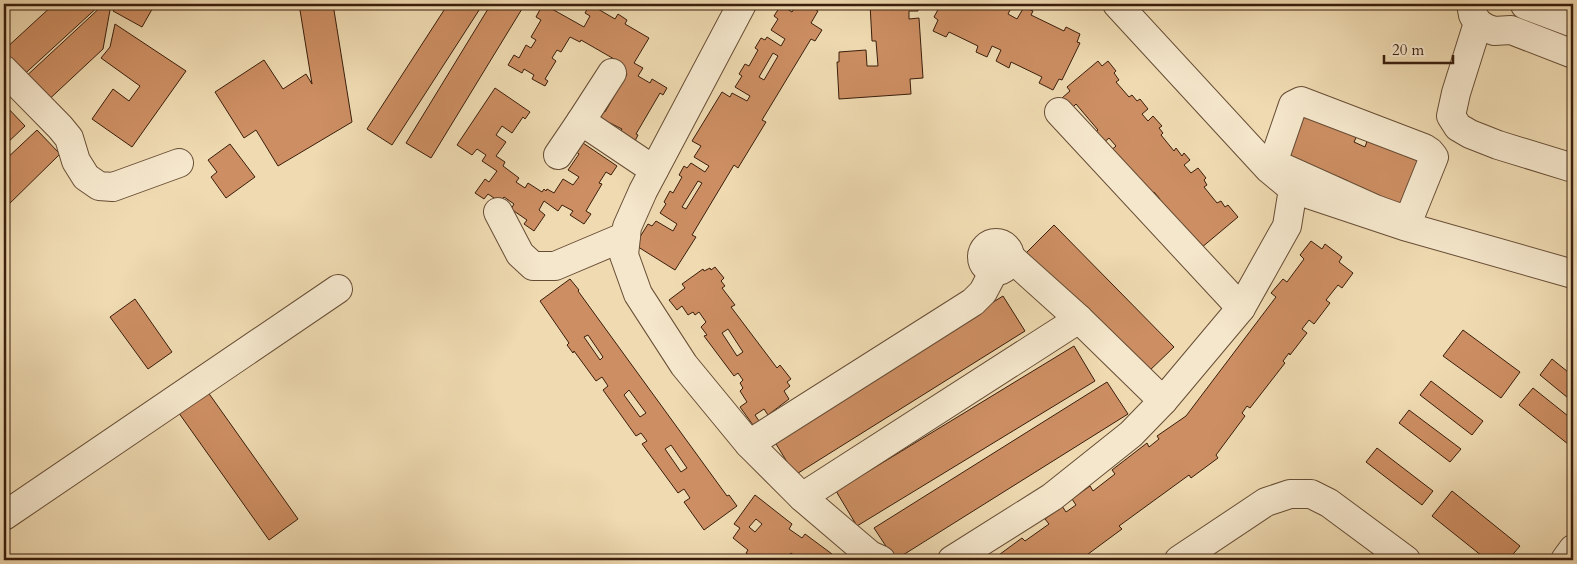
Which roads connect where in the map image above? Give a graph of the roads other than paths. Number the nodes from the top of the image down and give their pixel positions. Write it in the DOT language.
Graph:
graph roads {
  1 [pos="742,4"];
  2 [pos="1117,4"];
  3 [pos="1525,4"];
  4 [pos="1475,13"];
  5 [pos="1573,23"];
  6 [pos="1511,30"];
  7 [pos="1573,54"];
  8 [pos="4,70"];
  9 [pos="612,73"];
  10 [pos="1059,112"];
  11 [pos="581,122"];
  12 [pos="558,154"];
  13 [pos="179,163"];
  14 [pos="1271,166"];
  15 [pos="1573,168"];
  16 [pos="654,170"];
  17 [pos="1292,189"];
  18 [pos="498,212"];
  19 [pos="626,236"];
  20 [pos="1573,274"];
  21 [pos="338,289"];
  22 [pos="1241,308"];
  23 [pos="1079,319"];
  24 [pos="1163,401"];
  25 [pos="749,444"];
  26 [pos="802,498"];
  27 [pos="4,516"];
  28 [pos="1573,549"];
  29 [pos="881,560"];
  30 [pos="952,560"];
  31 [pos="1179,560"];
  32 [pos="1406,560"];
  33 [pos="1565,560"];
  1 -- 16 [label="street"];
  2 -- 14 [label="street"];
  3 -- 5 [label="street"];
  3 -- 6 [label="street"];
  4 -- 6 [label="street"];
  4 -- 15 [label="street"];
  6 -- 7 [label="street"];
  8 -- 13 [label="street"];
  9 -- 11 [label="street"];
  10 -- 22 [label="street"];
  11 -- 12 [label="street"];
  11 -- 16 [label="street"];
  14 -- 14 [label="street"];
  14 -- 17 [label="street"];
  16 -- 19 [label="street"];
  17 -- 20 [label="street"];
  17 -- 22 [label="street"];
  18 -- 19 [label="street"];
  19 -- 25 [label="street"];
  21 -- 27 [label="street"];
  22 -- 24 [label="street"];
  23 -- 24 [label="street"];
  23 -- 25 [label="street"];
  23 -- 26 [label="street"];
  24 -- 30 [label="street"];
  25 -- 26 [label="street"];
  26 -- 29 [label="street"];
  28 -- 33 [label="street"];
  31 -- 32 [label="street"];
}
